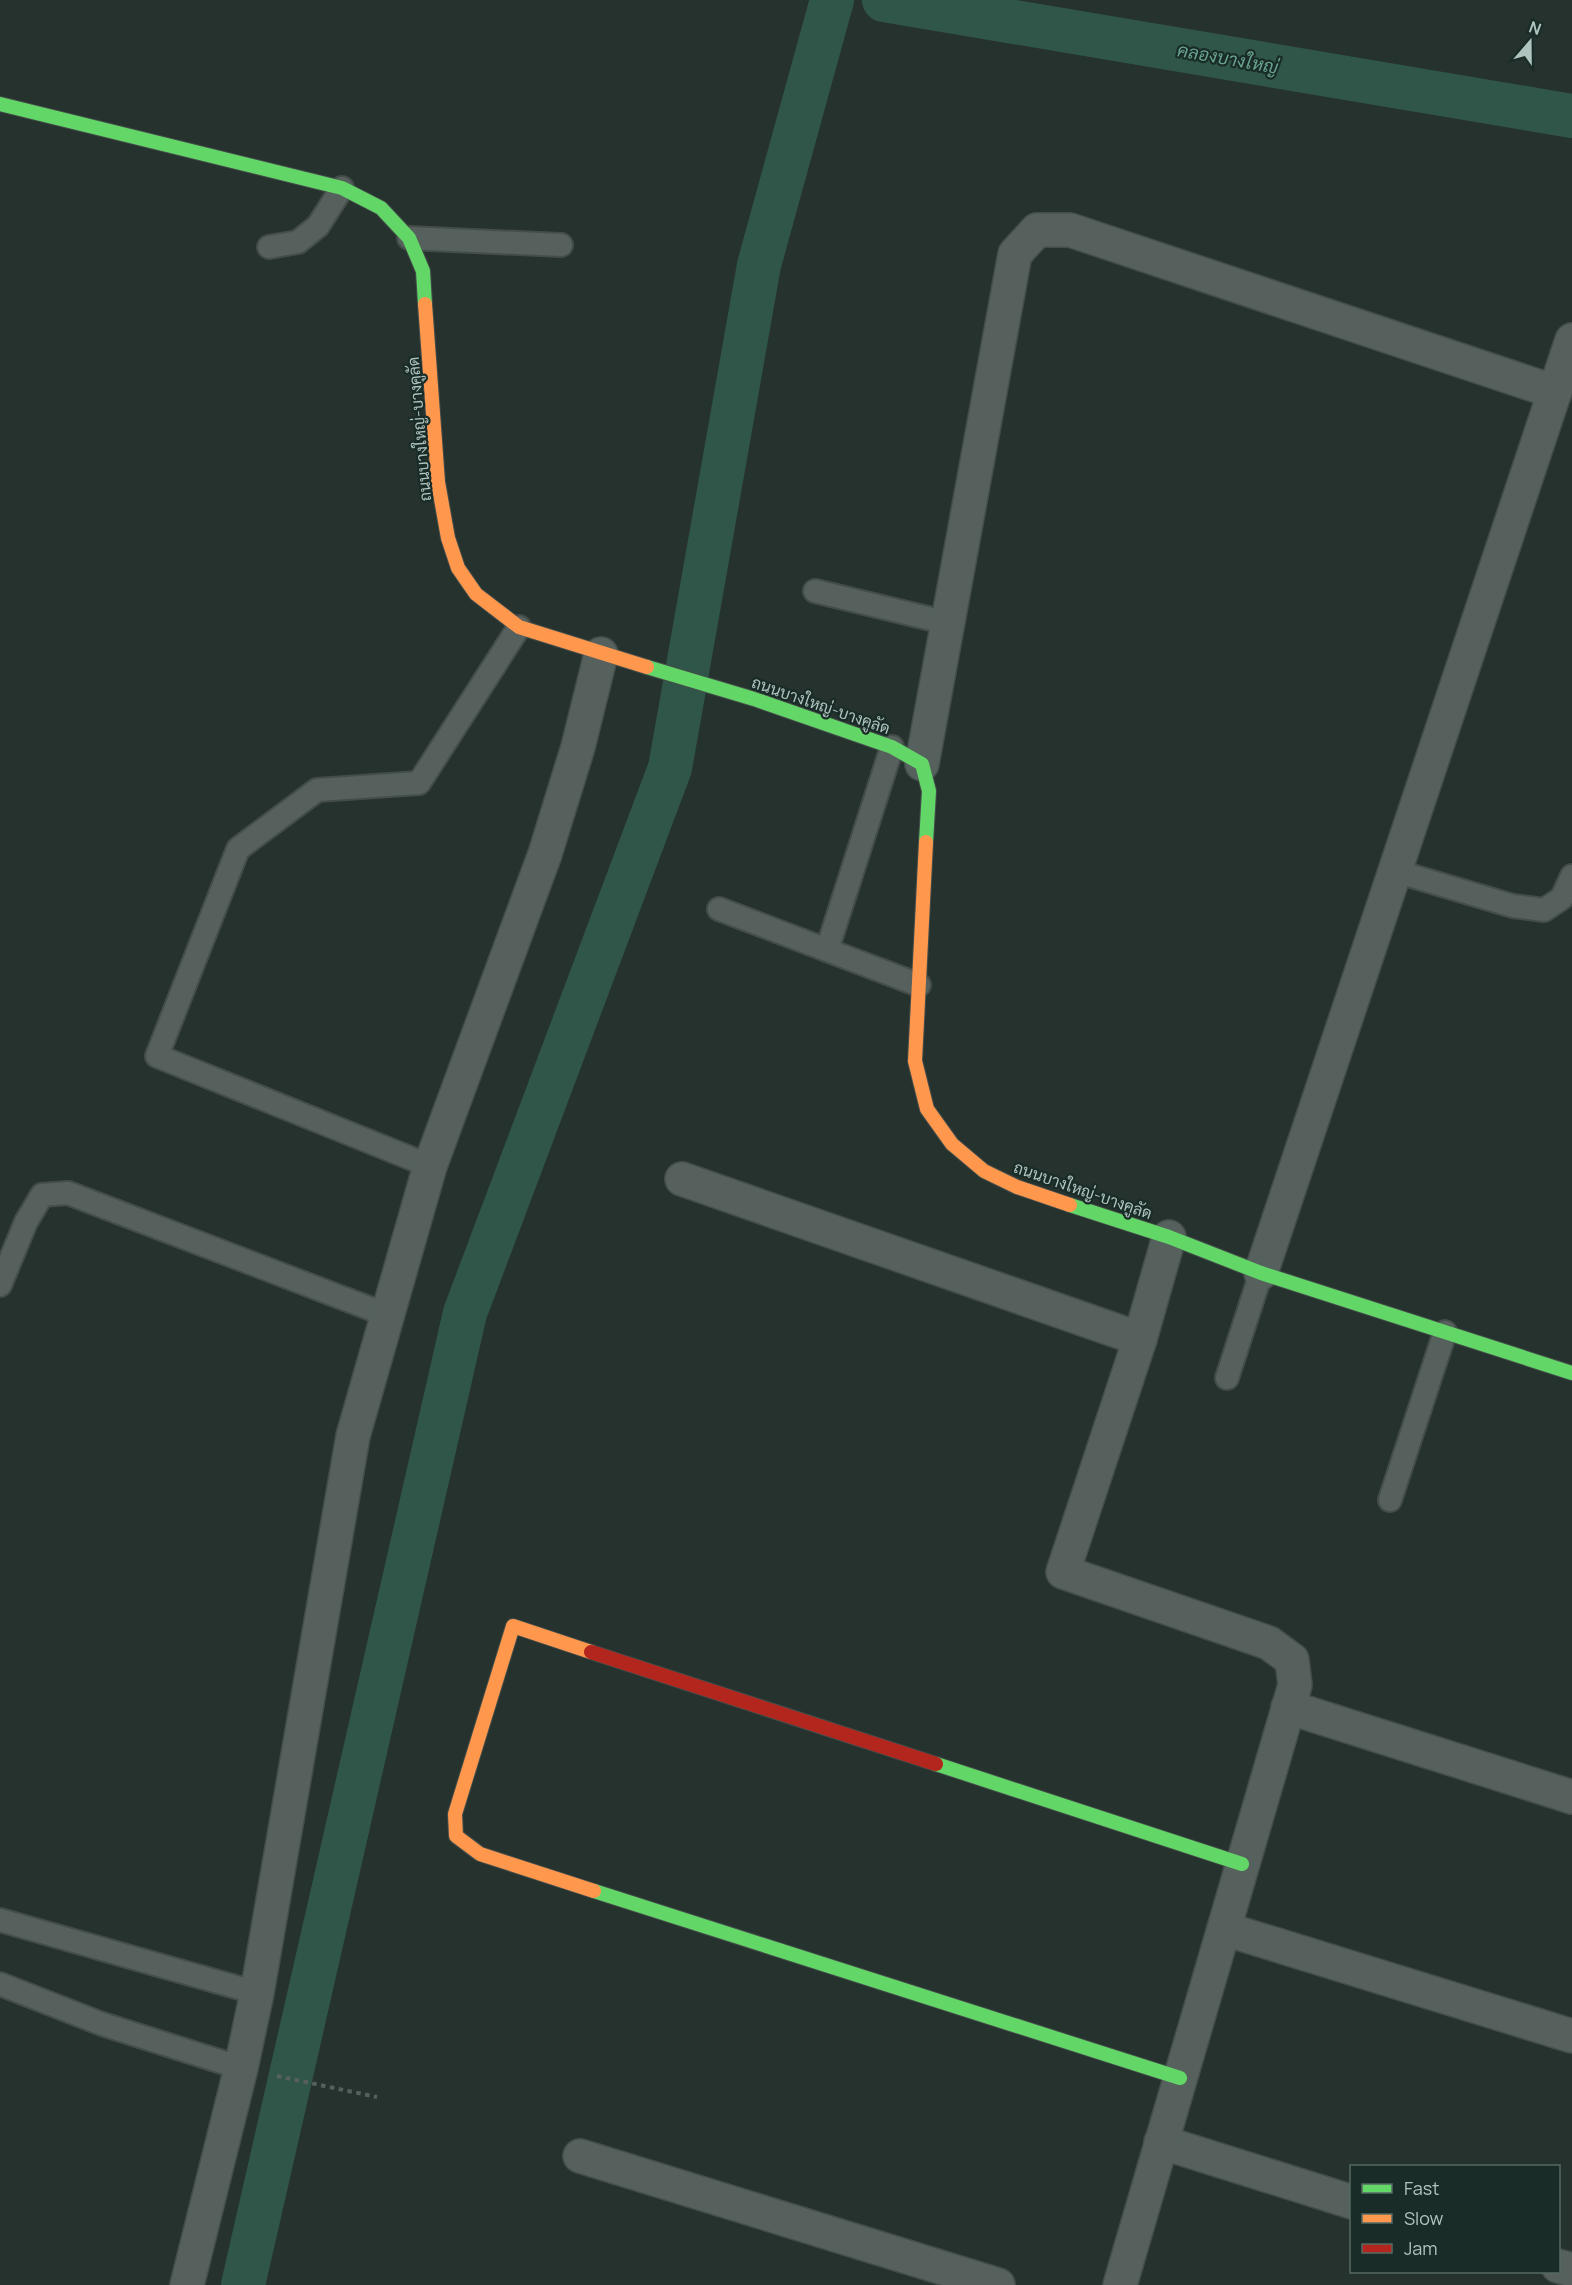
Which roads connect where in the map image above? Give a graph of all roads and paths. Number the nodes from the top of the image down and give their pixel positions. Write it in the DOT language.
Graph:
graph roads {
  1 [pos="2,109"];
  2 [pos="342,188"];
  3 [pos="410,238"];
  4 [pos="561,244"];
  5 [pos="268,247"];
  6 [pos="1572,340"];
  7 [pos="1555,392"];
  8 [pos="815,591"];
  9 [pos="948,623"];
  10 [pos="519,627"];
  11 [pos="613,657"];
  12 [pos="892,747"];
  13 [pos="922,764"];
  14 [pos="1395,871"];
  15 [pos="1572,876"];
  16 [pos="719,909"];
  17 [pos="827,950"];
  18 [pos="919,985"];
  19 [pos="430,1166"];
  20 [pos="682,1179"];
  21 [pos="1169,1237"];
  22 [pos="1261,1273"];
  23 [pos="0,1285"];
  24 [pos="387,1315"];
  25 [pos="1446,1332"];
  26 [pos="1140,1339"];
  27 [pos="1572,1373"];
  28 [pos="1227,1378"];
  29 [pos="1390,1500"];
  30 [pos="1288,1707"];
  31 [pos="1572,1797"];
  32 [pos="1242,1864"];
  33 [pos="0,1920"];
  34 [pos="1225,1929"];
  35 [pos="0,1984"];
  36 [pos="257,1993"];
  37 [pos="1572,2036"];
  38 [pos="242,2068"];
  39 [pos="1180,2078"];
  40 [pos="377,2097"];
  41 [pos="1161,2142"];
  42 [pos="580,2156"];
  43 [pos="1350,2201"];
  44 [pos="187,2285"];
  45 [pos="998,2285"];
  46 [pos="1120,2285"];
  1 -- 2 [label="street, ถนนบางใหญ่-บางคูลัด"];
  2 -- 3 [label="street, ถนนบางใหญ่-บางคูลัด"];
  2 -- 5 [label="lane"];
  3 -- 4 [label="lane"];
  3 -- 10 [label="street, ถนนบางใหญ่-บางคูลัด"];
  6 -- 7 [label="street"];
  7 -- 9 [label="street"];
  7 -- 14 [label="street"];
  8 -- 9 [label="lane"];
  9 -- 13 [label="street"];
  10 -- 11 [label="street, ถนนบางใหญ่-บางคูลัด"];
  10 -- 19 [label="lane"];
  11 -- 12 [label="street, ถนนบางใหญ่-บางคูลัด"];
  11 -- 19 [label="street"];
  12 -- 13 [label="street, ถนนบางใหญ่-บางคูลัด"];
  12 -- 17 [label="lane"];
  13 -- 18 [label="street, ถนนบางใหญ่-บางคูลัด"];
  14 -- 15 [label="lane"];
  14 -- 22 [label="street"];
  16 -- 17 [label="lane"];
  17 -- 18 [label="lane"];
  18 -- 21 [label="street, ถนนบางใหญ่-บางคูลัด"];
  19 -- 24 [label="street"];
  20 -- 26 [label="street"];
  21 -- 22 [label="street, ถนนบางใหญ่-บางคูลัด"];
  21 -- 26 [label="street"];
  22 -- 25 [label="street, ถนนบางใหญ่-บางคูลัด"];
  22 -- 28 [label="lane"];
  23 -- 24 [label="lane"];
  24 -- 36 [label="street"];
  25 -- 27 [label="street, ถนนบางใหญ่-บางคูลัด"];
  25 -- 29 [label="lane"];
  26 -- 30 [label="street"];
  30 -- 31 [label="street"];
  30 -- 32 [label="street"];
  32 -- 34 [label="street"];
  32 -- 39 [label="street"];
  33 -- 36 [label="lane"];
  34 -- 37 [label="street"];
  34 -- 39 [label="street"];
  35 -- 38 [label="lane"];
  36 -- 38 [label="street"];
  38 -- 40 [label="path"];
  38 -- 44 [label="street"];
  39 -- 41 [label="street"];
  41 -- 43 [label="street"];
  41 -- 46 [label="street"];
  42 -- 45 [label="street"];
}
